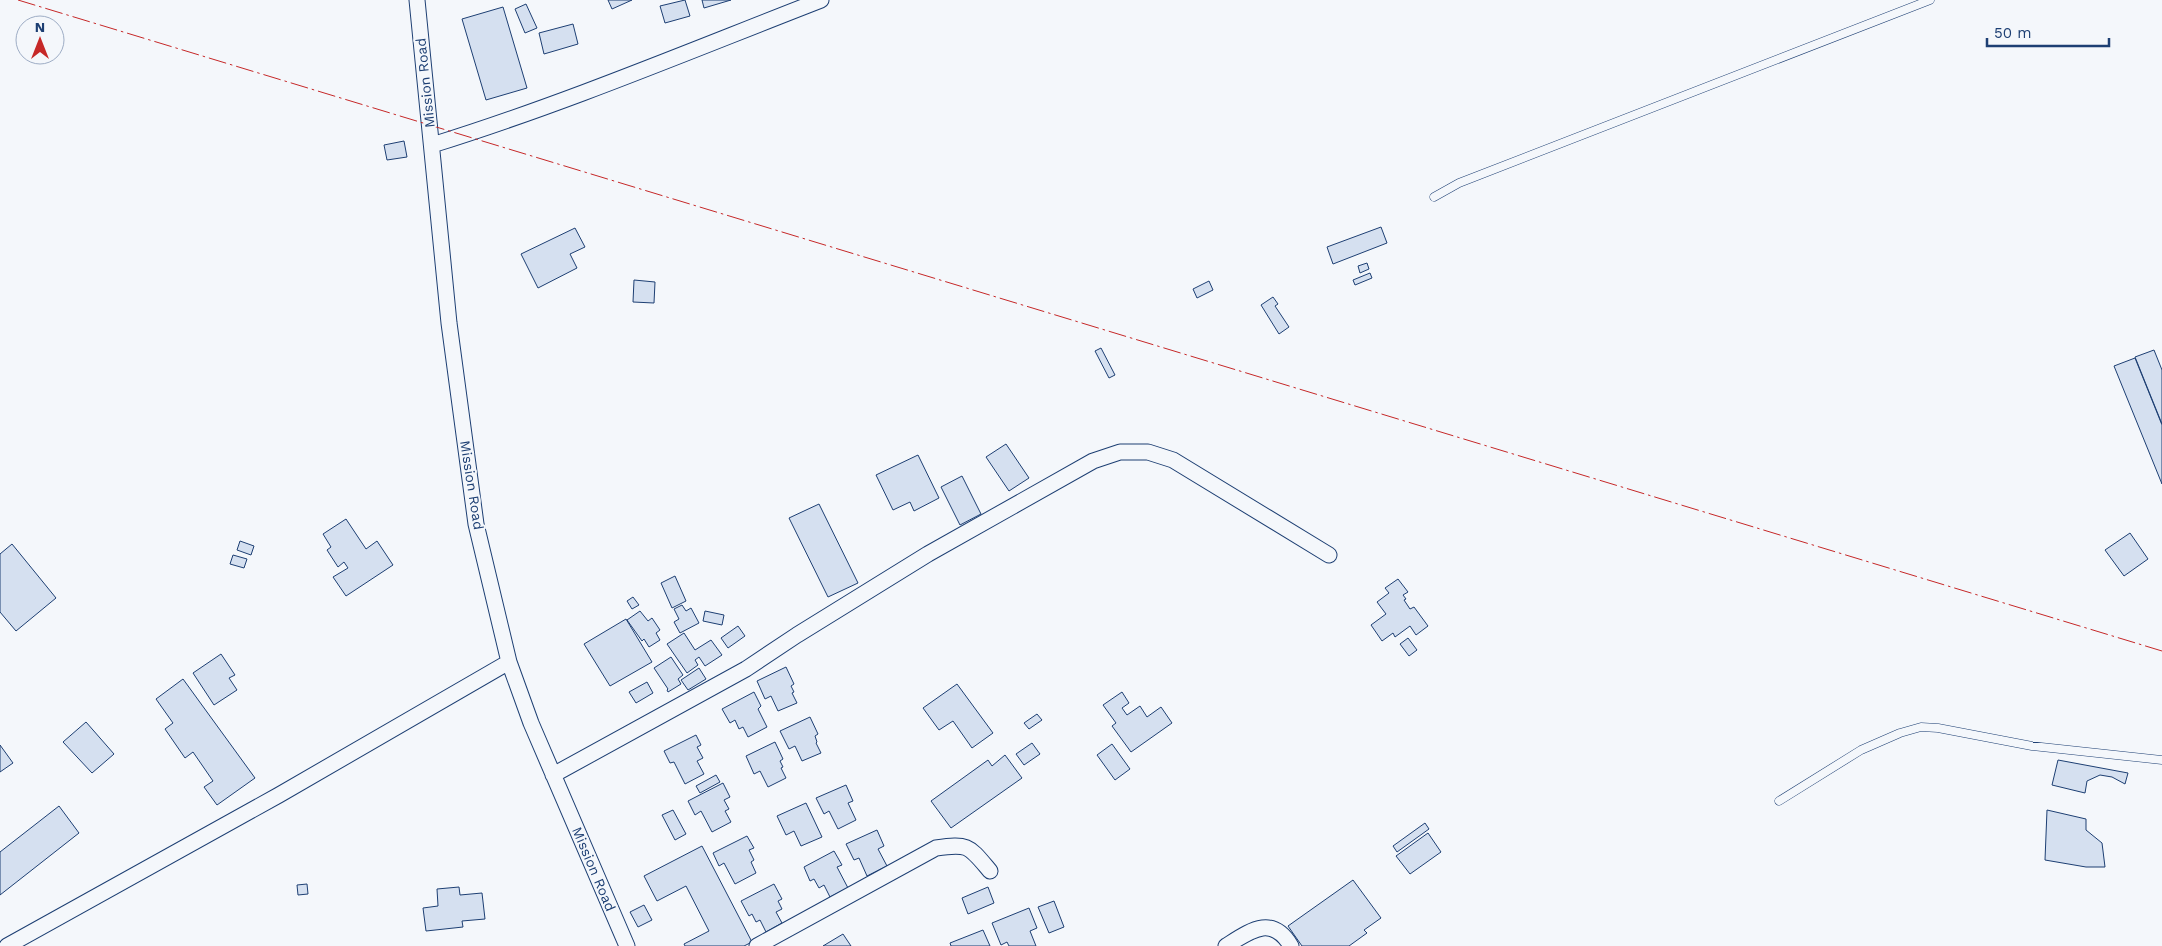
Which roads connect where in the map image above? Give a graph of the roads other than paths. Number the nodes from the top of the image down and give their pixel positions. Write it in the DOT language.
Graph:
graph roads {
  1 [pos="417,0"];
  2 [pos="821,0"];
  3 [pos="1930,0"];
  4 [pos="432,145"];
  5 [pos="1434,197"];
  6 [pos="1329,555"];
  7 [pos="509,662"];
  8 [pos="2162,760"];
  9 [pos="553,775"];
  10 [pos="1779,801"];
  11 [pos="990,871"];
  12 [pos="7,946"];
  13 [pos="628,946"];
  14 [pos="757,946"];
  15 [pos="1226,946"];
  16 [pos="1291,946"];
  1 -- 4 [label="street, Mission Road"];
  2 -- 4 [label="street"];
  3 -- 5 [label="lane"];
  4 -- 7 [label="street, Mission Road"];
  6 -- 9 [label="street"];
  7 -- 9 [label="street, Mission Road"];
  7 -- 12 [label="street"];
  8 -- 10 [label="lane"];
  9 -- 13 [label="street, Mission Road"];
  11 -- 14 [label="street"];
  15 -- 16 [label="street"];
}
